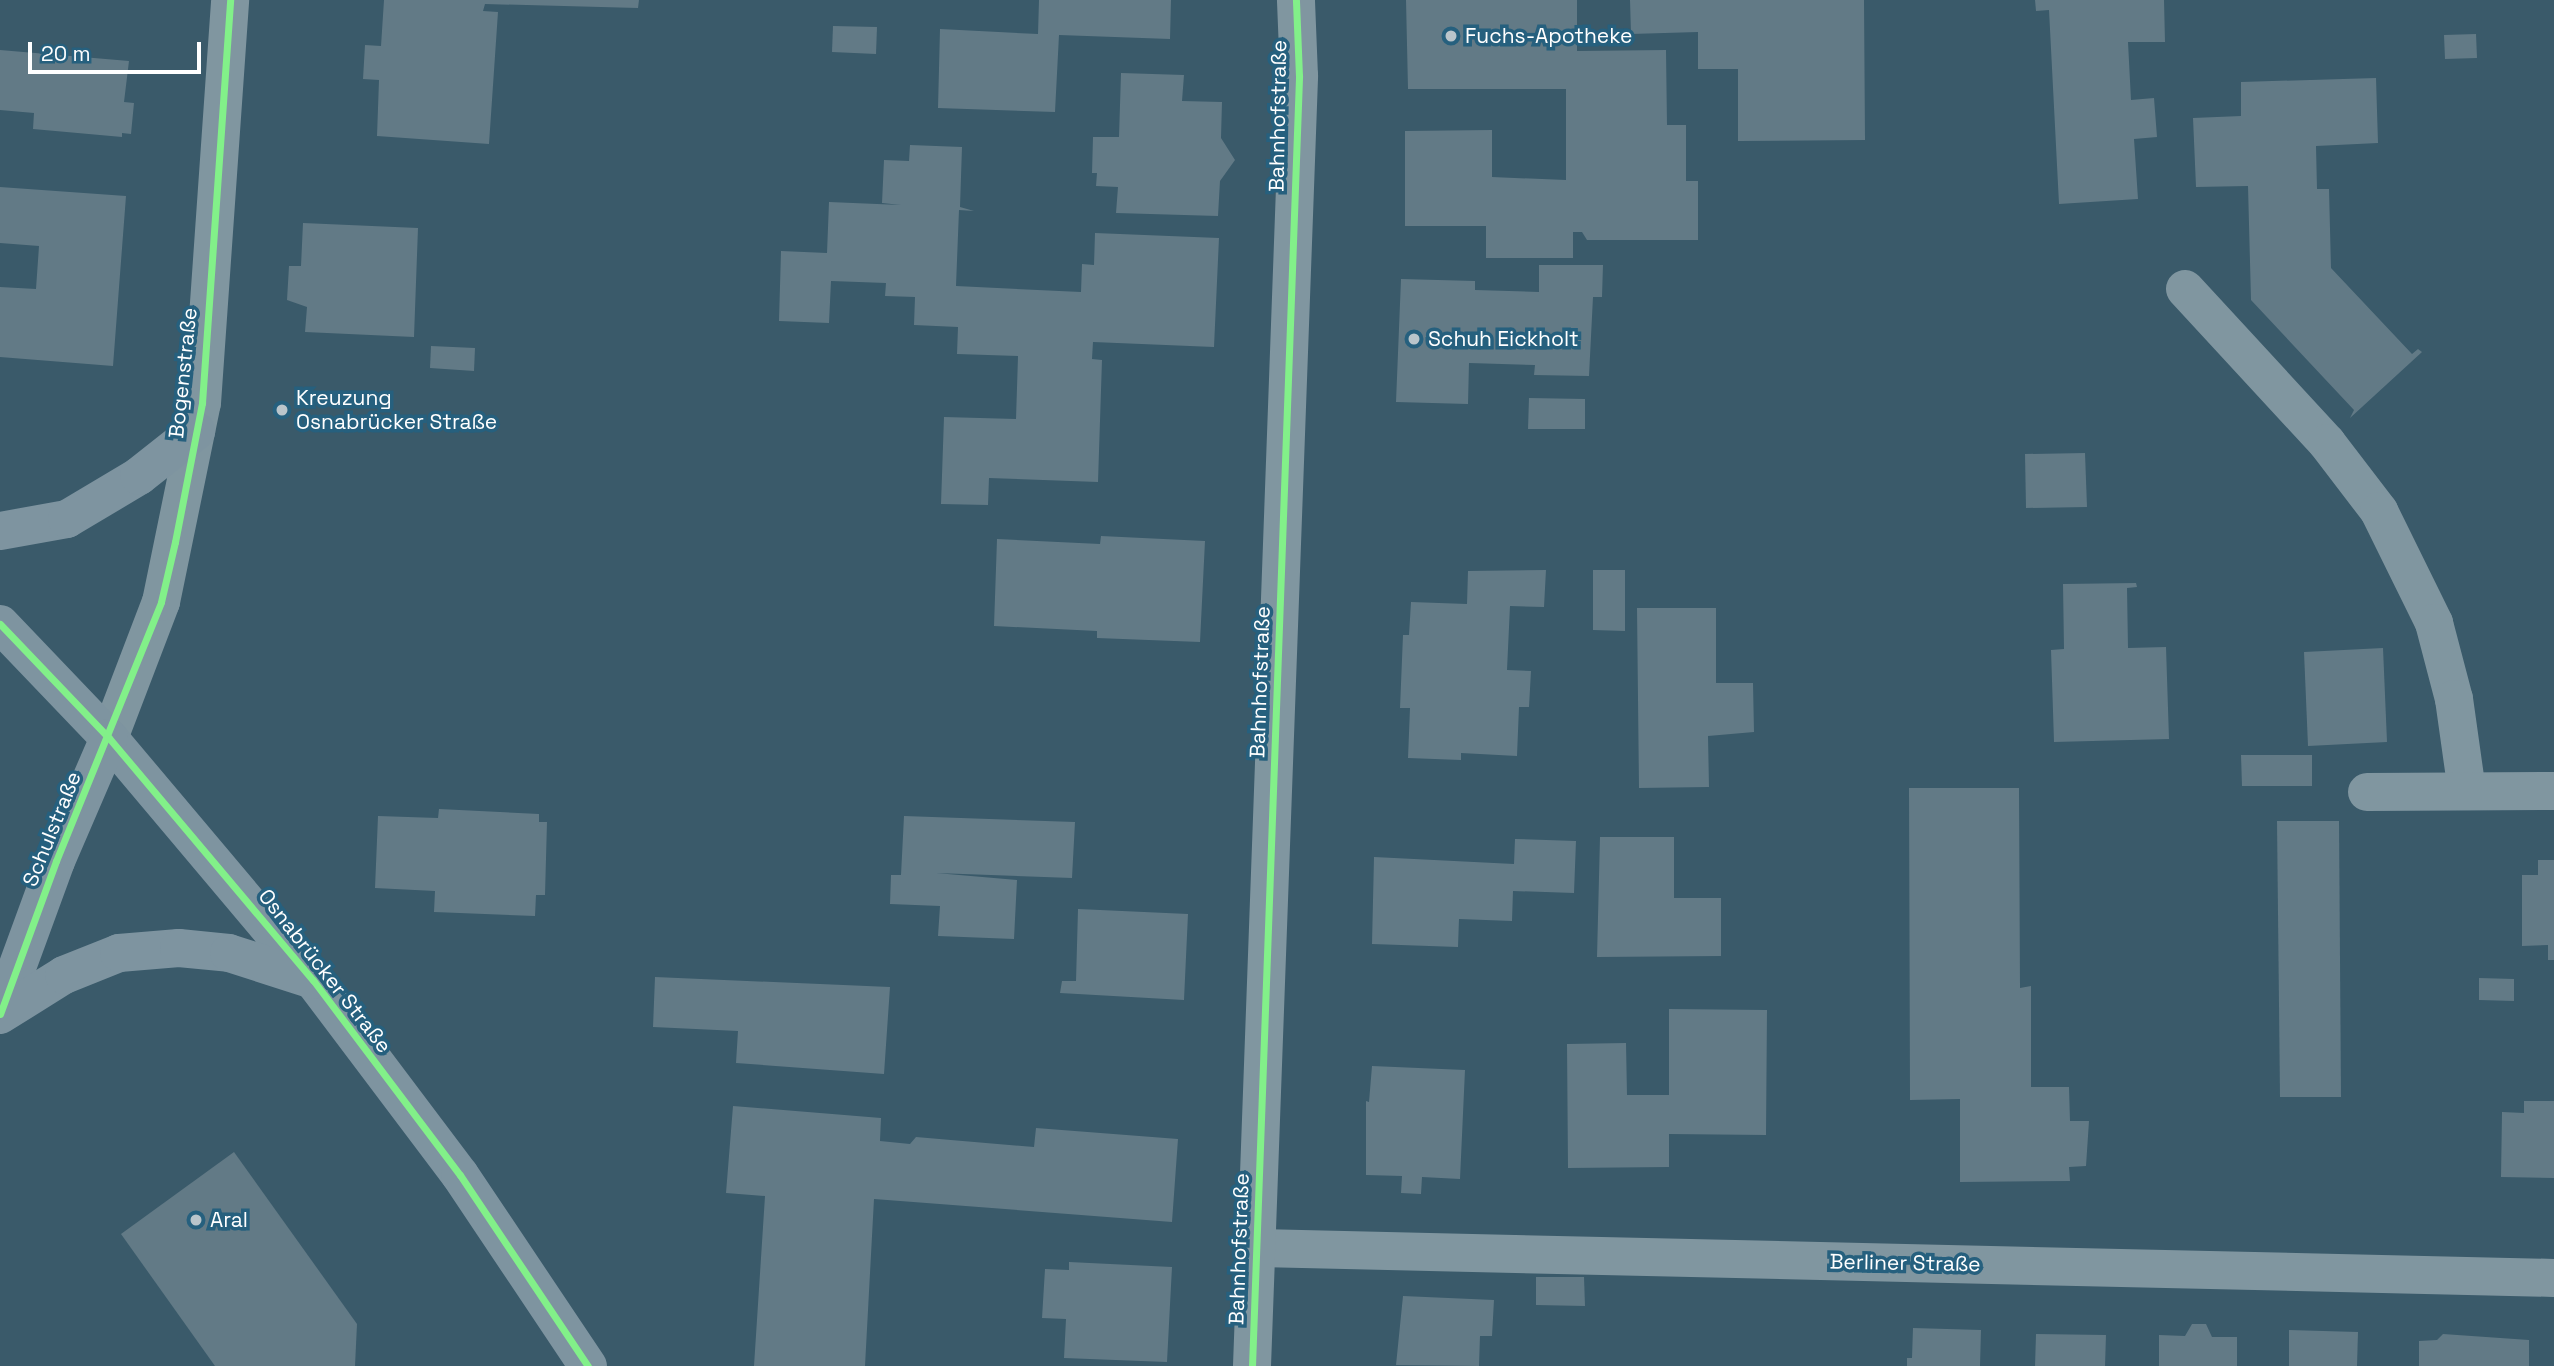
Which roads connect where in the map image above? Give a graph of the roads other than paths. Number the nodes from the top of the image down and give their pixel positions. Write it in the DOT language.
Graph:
graph roads {
  1 [pos="230,0"];
  2 [pos="1296,0"];
  3 [pos="2185,289"];
  4 [pos="196,431"];
  5 [pos="0,531"];
  6 [pos="0,624"];
  7 [pos="108,738"];
  8 [pos="2467,791"];
  9 [pos="2554,791"];
  10 [pos="2367,792"];
  11 [pos="313,980"];
  12 [pos="0,1014"];
  13 [pos="1256,1248"];
  14 [pos="2554,1278"];
  15 [pos="588,1366"];
  16 [pos="1252,1366"];
  1 -- 4 [label="street, Bogenstraße"];
  2 -- 13 [label="street, Bahnhofstraße"];
  3 -- 8 [label="street"];
  4 -- 5 [label="main road"];
  4 -- 7 [label="street, Bogenstraße"];
  6 -- 7 [label="main road, Osnabrücker Straße"];
  7 -- 11 [label="main road, Osnabrücker Straße"];
  7 -- 12 [label="main road, Schulstraße"];
  8 -- 9 [label="street"];
  8 -- 10 [label="street"];
  11 -- 12 [label="main road"];
  11 -- 15 [label="main road, Osnabrücker Straße"];
  13 -- 14 [label="street, Berliner Straße"];
  13 -- 16 [label="street, Bahnhofstraße"];
}
